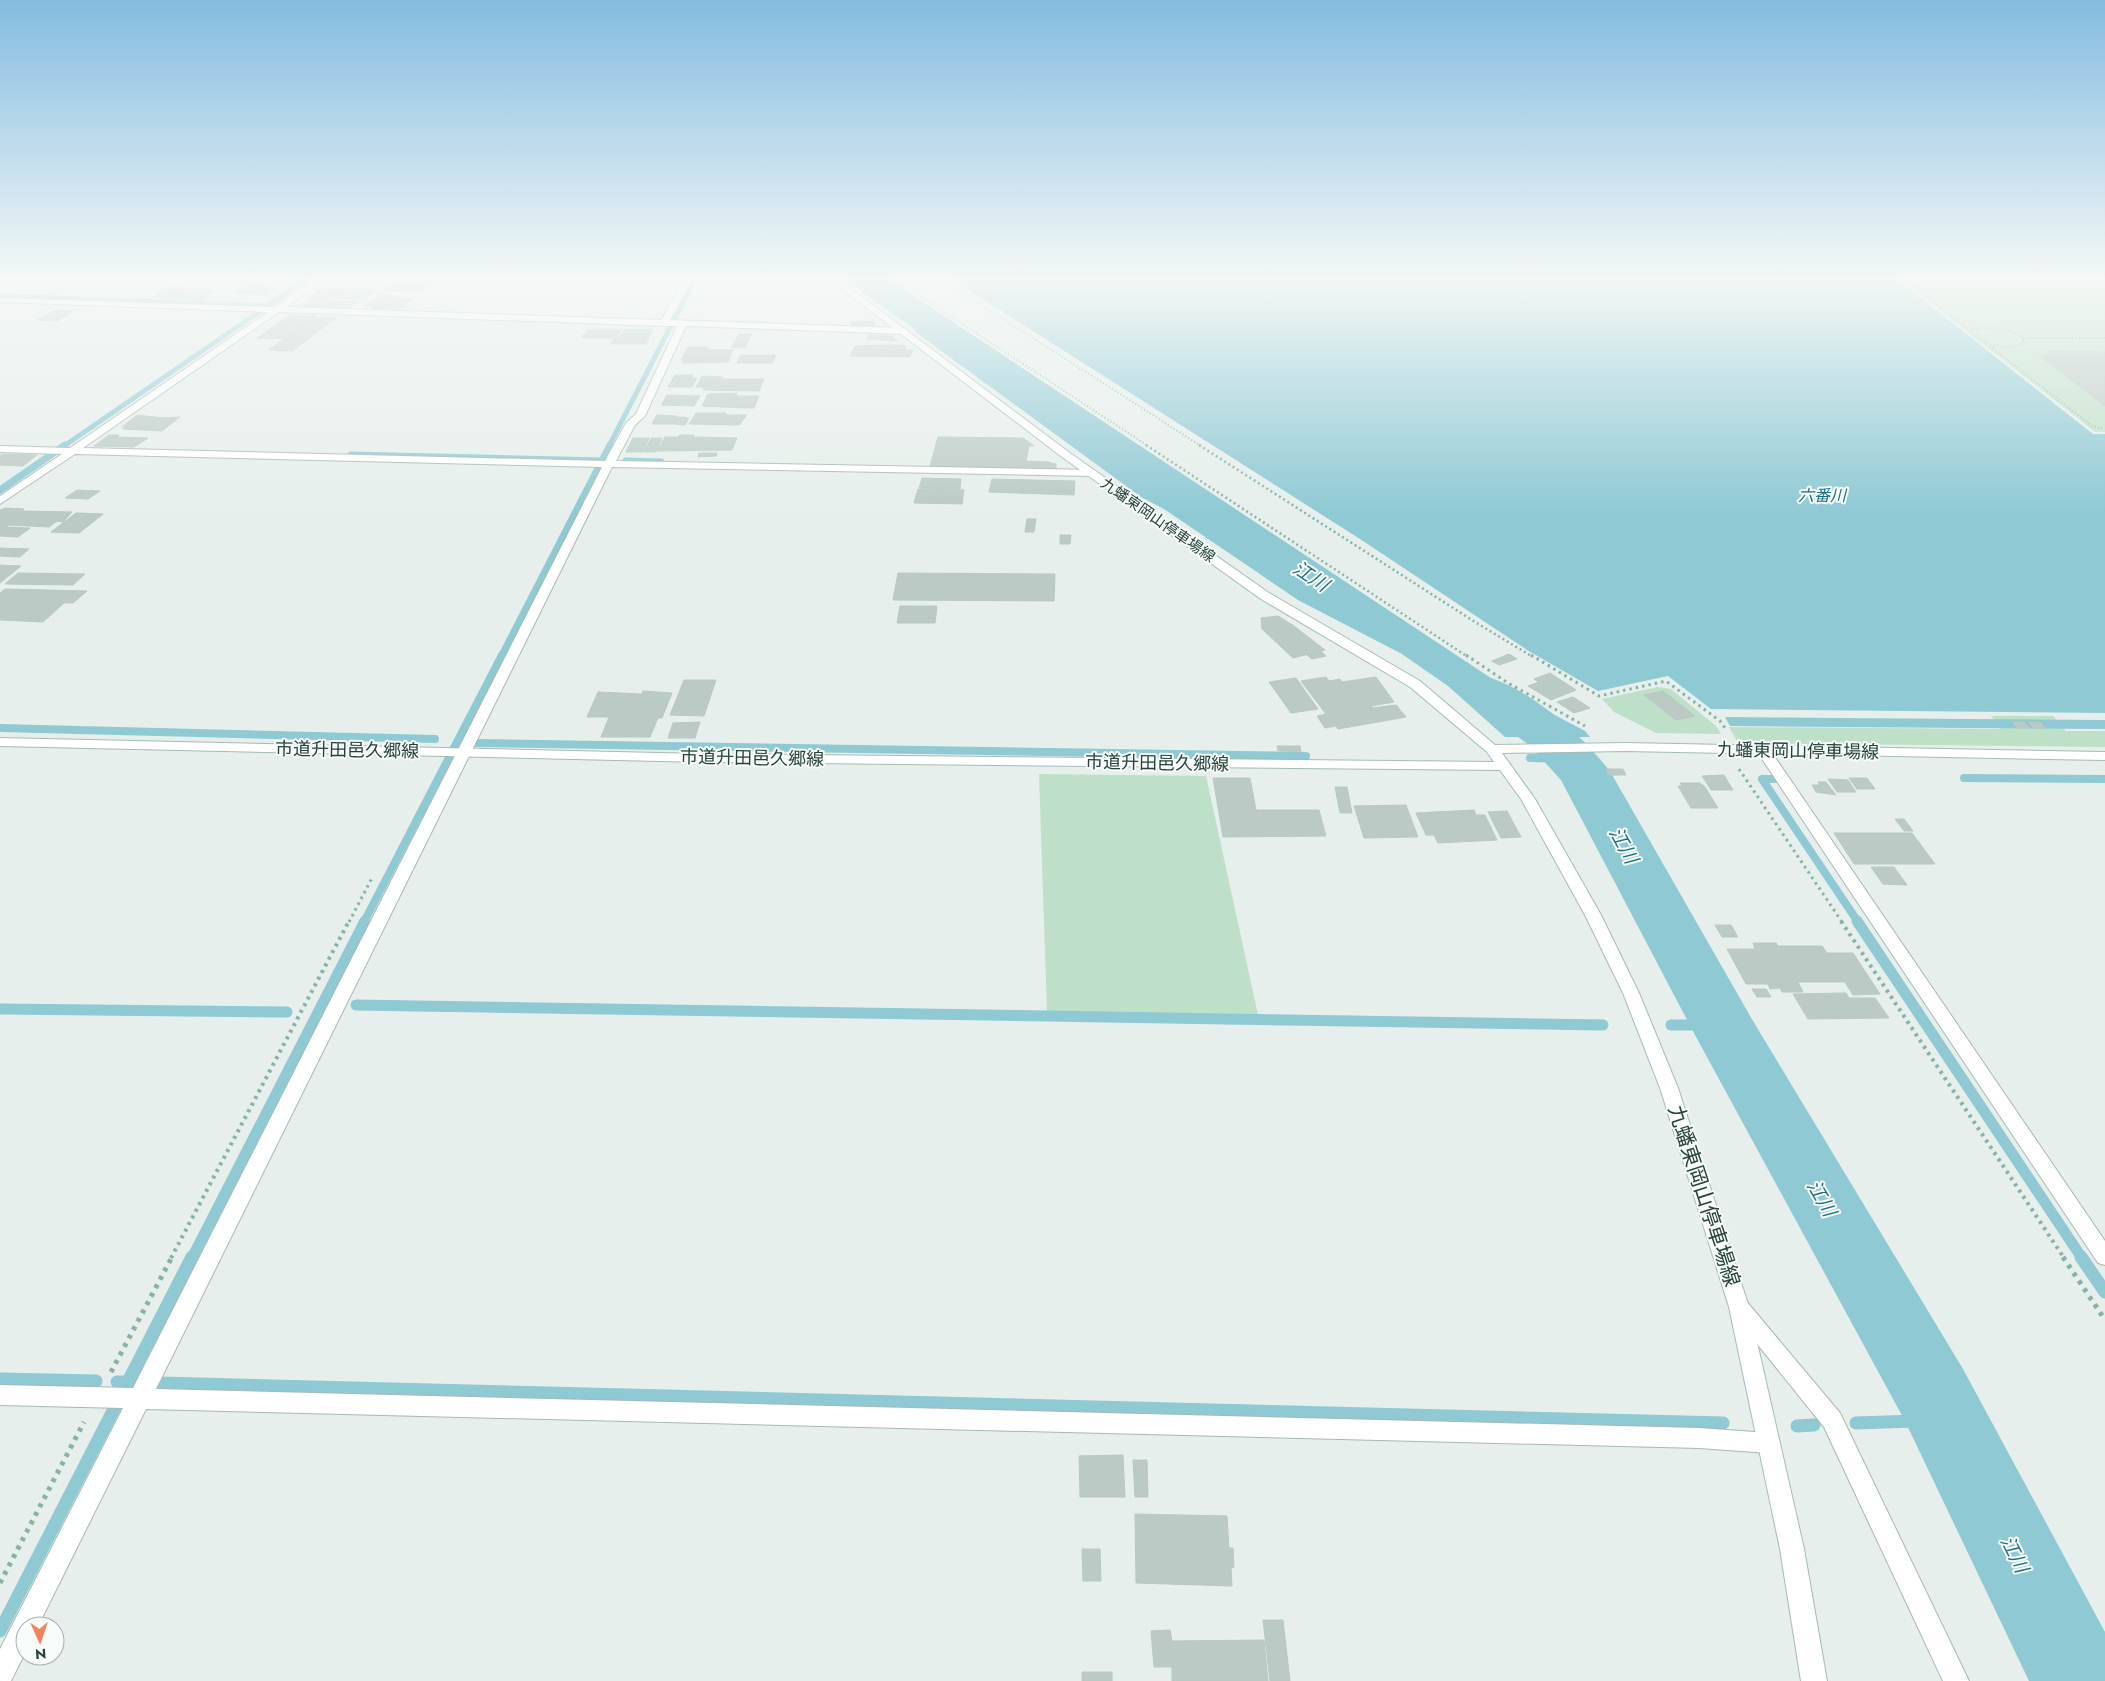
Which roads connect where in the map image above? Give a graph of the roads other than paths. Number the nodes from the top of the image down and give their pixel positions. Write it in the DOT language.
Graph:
graph roads {
  1 [pos="200,357"];
  2 [pos="661,357"];
  3 [pos="939,357"];
  4 [pos="0,449"];
  5 [pos="67,451"];
  6 [pos="603,464"];
  7 [pos="1092,473"];
  8 [pos="0,501"];
  9 [pos="0,742"];
  10 [pos="1492,749"];
  11 [pos="1764,750"];
  12 [pos="455,752"];
  13 [pos="2105,756"];
  14 [pos="1505,766"];
  15 [pos="2105,1257"];
  16 [pos="1739,1307"];
  17 [pos="0,1395"];
  18 [pos="134,1398"];
  19 [pos="1768,1443"];
  20 [pos="0,1676"];
  21 [pos="1814,1681"];
  22 [pos="1956,1681"];
  1 -- 5 [label="street"];
  2 -- 6 [label="street"];
  3 -- 7 [label="street, 九蟠東岡山停車場線"];
  4 -- 5 [label="street"];
  5 -- 6 [label="street"];
  5 -- 8 [label="street"];
  6 -- 7 [label="street"];
  6 -- 12 [label="street"];
  7 -- 10 [label="street, 九蟠東岡山停車場線"];
  9 -- 12 [label="street, 市道升田邑久郷線"];
  10 -- 11 [label="street, 九蟠東岡山停車場線"];
  10 -- 14 [label="street, 九蟠東岡山停車場線"];
  11 -- 13 [label="street, 九蟠東岡山停車場線"];
  11 -- 15 [label="street"];
  12 -- 14 [label="street, 市道升田邑久郷線"];
  12 -- 18 [label="street"];
  14 -- 16 [label="street, 九蟠東岡山停車場線"];
  16 -- 19 [label="street, 九蟠東岡山停車場線"];
  16 -- 22 [label="street"];
  17 -- 18 [label="street"];
  18 -- 19 [label="street"];
  18 -- 20 [label="street"];
  19 -- 21 [label="street, 九蟠東岡山停車場線"];
}
